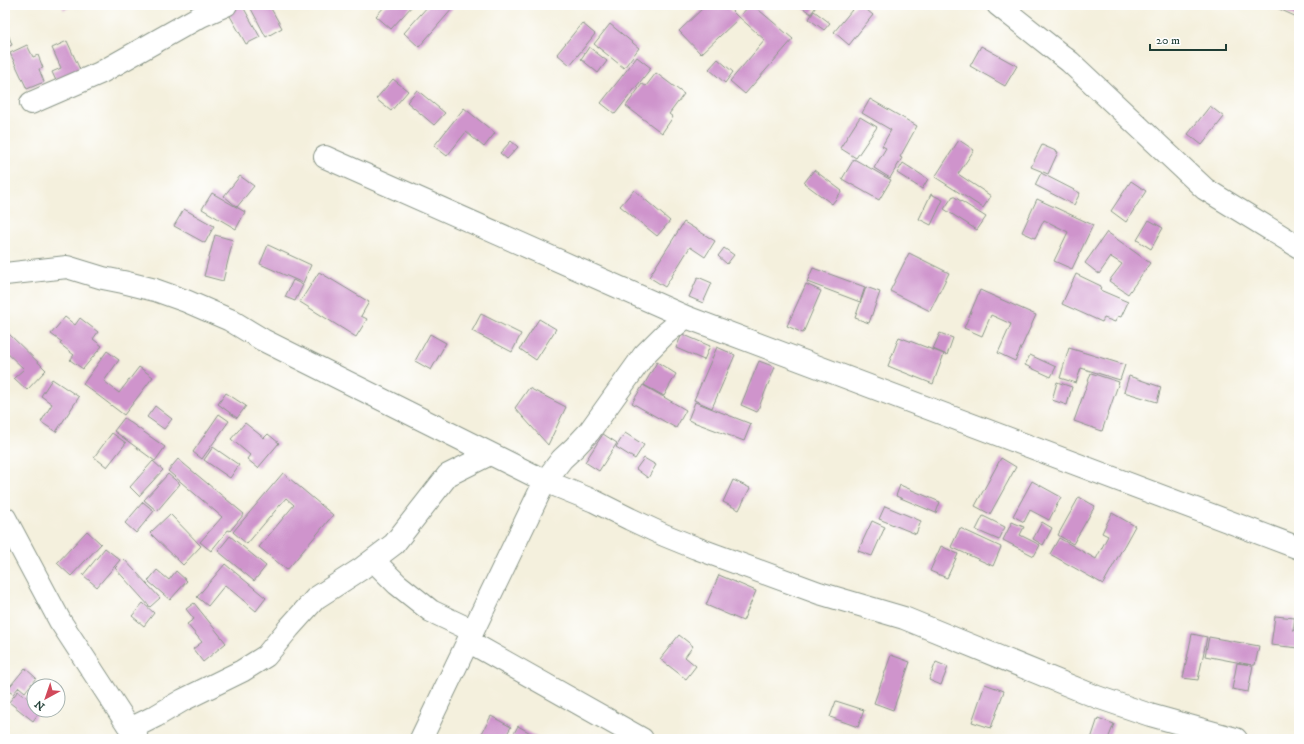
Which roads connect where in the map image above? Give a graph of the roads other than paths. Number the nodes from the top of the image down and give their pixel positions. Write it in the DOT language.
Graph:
graph roads {
  1 [pos="226,5"];
  2 [pos="998,5"];
  3 [pos="31,103"];
  4 [pos="325,157"];
  5 [pos="1299,247"];
  6 [pos="5,274"];
  7 [pos="686,317"];
  8 [pos="490,454"];
  9 [pos="545,481"];
  10 [pos="5,518"];
  11 [pos="1299,548"];
  12 [pos="373,560"];
  13 [pos="470,636"];
  14 [pos="133,734"];
  15 [pos="421,739"];
  16 [pos="642,739"];
  17 [pos="1236,739"];
  1 -- 3 [label="street"];
  2 -- 5 [label="street"];
  4 -- 7 [label="street"];
  6 -- 8 [label="street"];
  7 -- 9 [label="street"];
  7 -- 11 [label="street"];
  8 -- 9 [label="street"];
  8 -- 12 [label="street"];
  9 -- 13 [label="street"];
  9 -- 17 [label="street"];
  10 -- 14 [label="street"];
  12 -- 13 [label="street"];
  12 -- 14 [label="street"];
  13 -- 15 [label="street"];
  13 -- 16 [label="street"];
}
